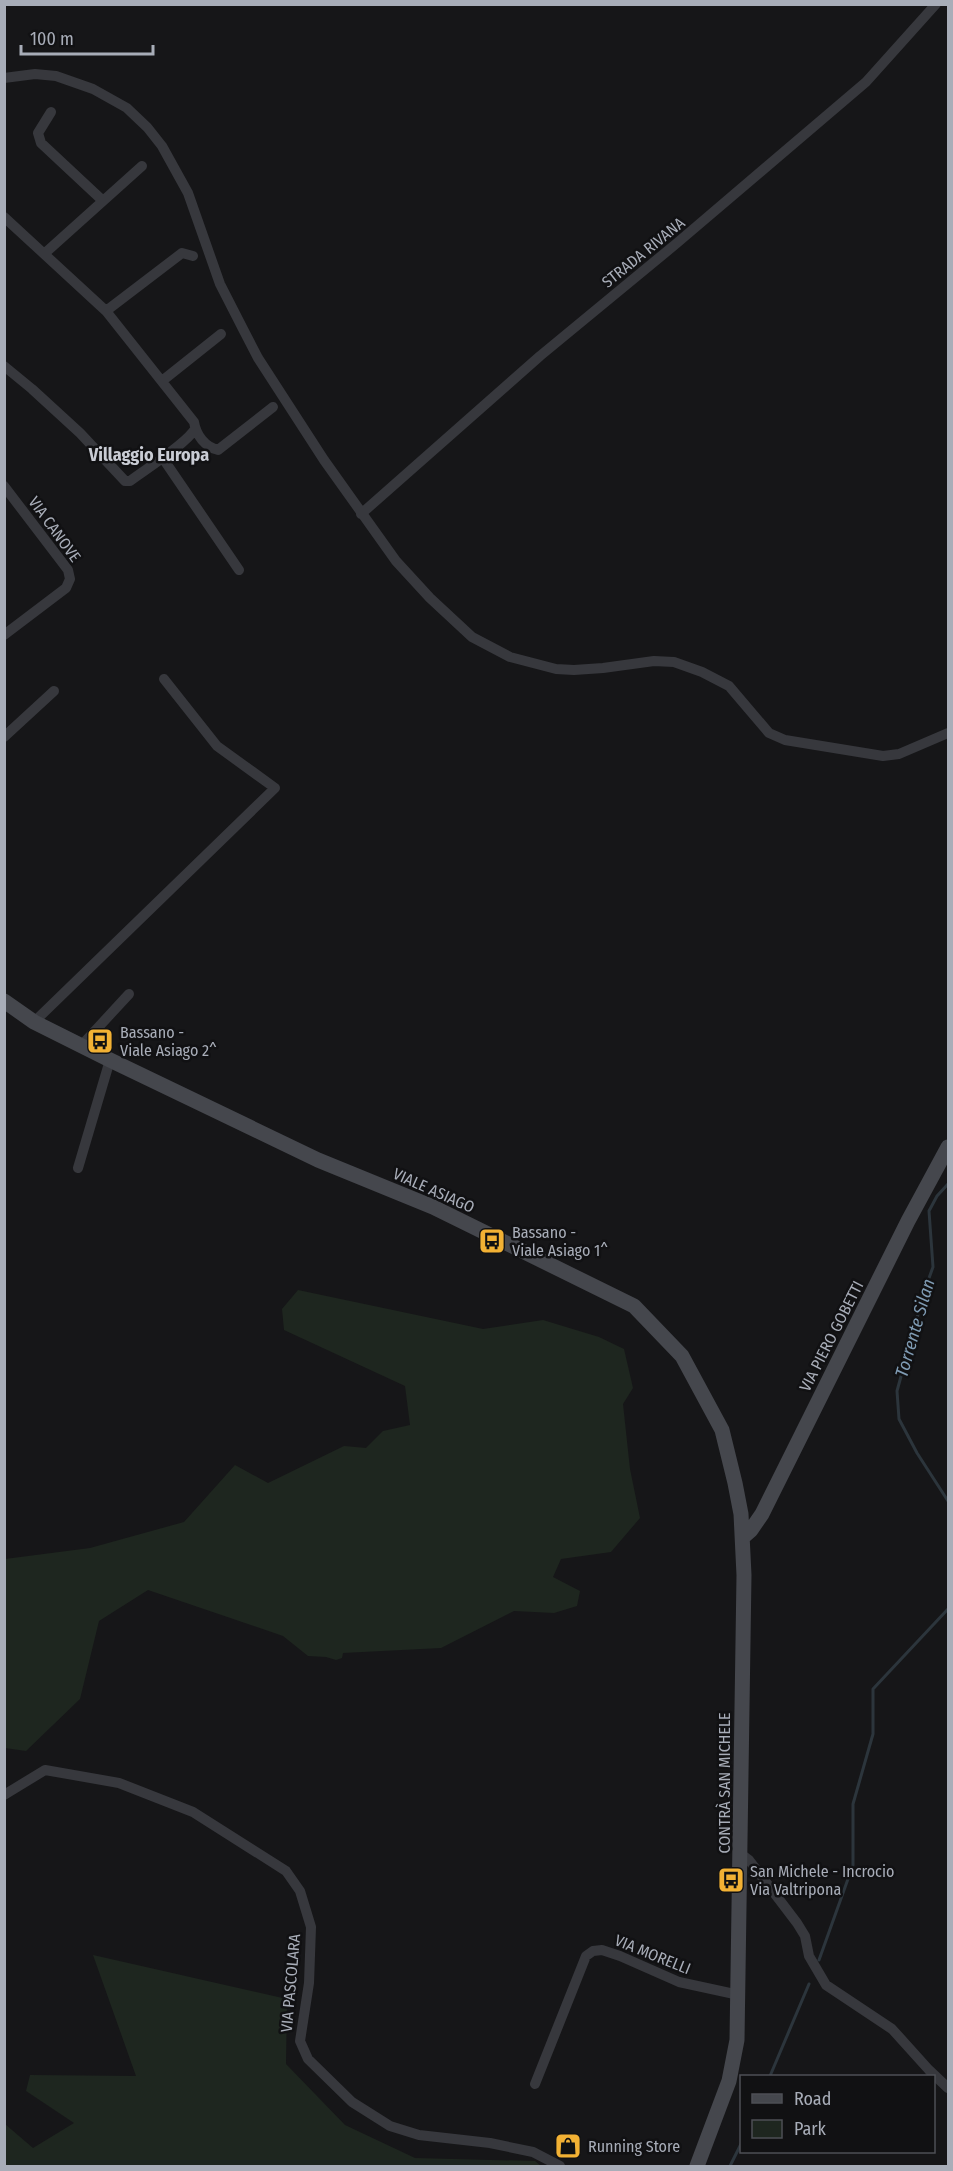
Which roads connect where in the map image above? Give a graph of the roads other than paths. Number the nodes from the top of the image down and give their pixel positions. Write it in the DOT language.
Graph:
graph roads {
  1 [pos="936,4"];
  2 [pos="4,78"];
  3 [pos="51,112"];
  4 [pos="142,165"];
  5 [pos="102,200"];
  6 [pos="4,217"];
  7 [pos="44,254"];
  8 [pos="193,256"];
  9 [pos="106,311"];
  10 [pos="221,334"];
  11 [pos="4,366"];
  12 [pos="162,381"];
  13 [pos="273,408"];
  14 [pos="195,429"];
  15 [pos="162,458"];
  16 [pos="4,486"];
  17 [pos="361,514"];
  18 [pos="239,570"];
  19 [pos="4,635"];
  20 [pos="164,679"];
  21 [pos="54,691"];
  22 [pos="948,733"];
  23 [pos="4,737"];
  24 [pos="129,994"];
  25 [pos="4,1000"];
  26 [pos="34,1022"];
  27 [pos="81,1046"];
  28 [pos="110,1060"];
  29 [pos="948,1148"];
  30 [pos="78,1168"];
  31 [pos="743,1537"];
  32 [pos="4,1795"];
  33 [pos="741,1854"];
  34 [pos="739,1995"];
  35 [pos="934,2075"];
  36 [pos="935,2076"];
  37 [pos="535,2084"];
  38 [pos="948,2088"];
  39 [pos="560,2166"];
  40 [pos="697,2166"];
  1 -- 17 [label="street, STRADA RIVANA"];
  2 -- 17 [label="street"];
  3 -- 5 [label="street"];
  4 -- 5 [label="street"];
  5 -- 7 [label="street"];
  6 -- 7 [label="street"];
  7 -- 9 [label="street"];
  8 -- 9 [label="street"];
  9 -- 12 [label="street"];
  10 -- 12 [label="street"];
  11 -- 15 [label="street"];
  12 -- 14 [label="street"];
  13 -- 14 [label="street"];
  14 -- 15 [label="street"];
  15 -- 18 [label="street"];
  16 -- 19 [label="street, VIA CANOVE"];
  17 -- 22 [label="street"];
  20 -- 26 [label="street"];
  21 -- 23 [label="street"];
  24 -- 27 [label="street"];
  25 -- 26 [label="main road, VIALE ASIAGO"];
  26 -- 27 [label="main road, VIALE ASIAGO"];
  27 -- 28 [label="main road, VIALE ASIAGO"];
  28 -- 30 [label="street"];
  28 -- 31 [label="main road, VIALE ASIAGO"];
  29 -- 31 [label="main road, VIA PIERO GOBETTI"];
  31 -- 33 [label="main road, CONTRÀ SAN MICHELE"];
  32 -- 39 [label="street, VIA PASCOLARA"];
  33 -- 34 [label="main road, CONTRÀ SAN MICHELE"];
  33 -- 35 [label="street"];
  34 -- 37 [label="street, VIA MORELLI"];
  34 -- 40 [label="main road, CONTRÀ SAN MICHELE"];
  36 -- 38 [label="street"];
}
